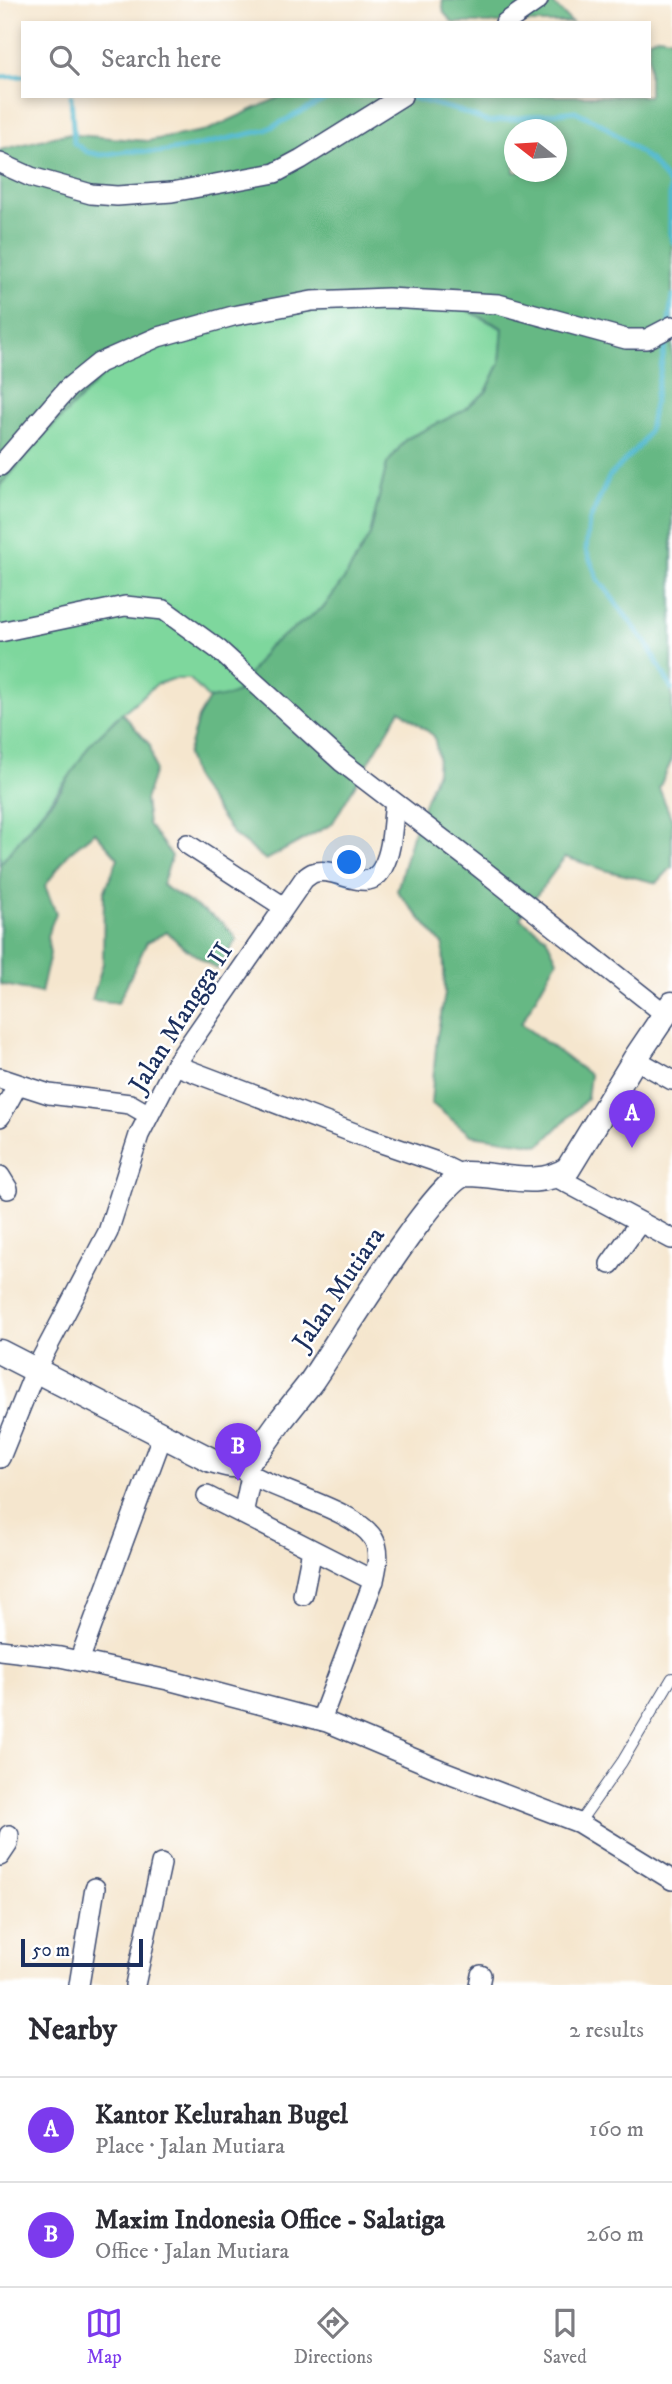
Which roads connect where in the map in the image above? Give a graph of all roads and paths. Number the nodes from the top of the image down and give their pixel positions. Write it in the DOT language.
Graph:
graph roads {
  1 [pos="538,0"];
  2 [pos="508,21"];
  3 [pos="399,98"];
  4 [pos="0,163"];
  5 [pos="672,327"];
  6 [pos="0,466"];
  7 [pos="0,632"];
  8 [pos="395,803"];
  9 [pos="187,844"];
  10 [pos="284,907"];
  11 [pos="668,1009"];
  12 [pos="635,1059"];
  13 [pos="175,1065"];
  14 [pos="672,1080"];
  15 [pos="9,1081"];
  16 [pos="149,1115"];
  17 [pos="0,1117"];
  18 [pos="462,1175"];
  19 [pos="556,1177"];
  20 [pos="640,1222"];
  21 [pos="672,1239"];
  22 [pos="610,1264"];
  23 [pos="0,1352"];
  24 [pos="36,1369"];
  25 [pos="163,1434"];
  26 [pos="0,1458"];
  27 [pos="243,1471"];
  28 [pos="207,1496"];
  29 [pos="243,1514"];
  30 [pos="312,1550"];
  31 [pos="374,1581"];
  32 [pos="303,1595"];
  33 [pos="0,1650"];
  34 [pos="79,1661"];
  35 [pos="672,1678"];
  36 [pos="321,1720"];
  37 [pos="579,1824"];
  38 [pos="9,1835"];
  39 [pos="0,1856"];
  40 [pos="161,1864"];
  41 [pos="672,1880"];
  42 [pos="95,1888"];
  43 [pos="79,1985"];
  44 [pos="135,1985"];
  1 -- 2 [label="street"];
  3 -- 4 [label="street"];
  5 -- 6 [label="street"];
  7 -- 8 [label="street"];
  8 -- 10 [label="street, Jalan Mangga II"];
  8 -- 11 [label="street"];
  9 -- 10 [label="street"];
  10 -- 13 [label="street, Jalan Mangga II"];
  11 -- 12 [label="street"];
  12 -- 14 [label="street"];
  12 -- 19 [label="street"];
  13 -- 16 [label="street, Jalan Mangga II"];
  13 -- 18 [label="street"];
  15 -- 16 [label="street"];
  15 -- 17 [label="street"];
  16 -- 24 [label="street, Jalan Mangga II"];
  18 -- 19 [label="street"];
  18 -- 27 [label="street, Jalan Mutiara"];
  19 -- 20 [label="street"];
  20 -- 21 [label="street"];
  20 -- 22 [label="street"];
  23 -- 24 [label="street"];
  24 -- 25 [label="street"];
  24 -- 26 [label="street, Jalan Mangga II"];
  25 -- 27 [label="street"];
  25 -- 34 [label="street"];
  27 -- 29 [label="street"];
  27 -- 31 [label="street"];
  28 -- 29 [label="street"];
  29 -- 30 [label="street"];
  30 -- 31 [label="street"];
  30 -- 32 [label="street"];
  31 -- 36 [label="street"];
  33 -- 34 [label="street"];
  34 -- 36 [label="street"];
  35 -- 37 [label="lane"];
  36 -- 37 [label="street"];
  37 -- 41 [label="street"];
  38 -- 39 [label="street"];
  40 -- 44 [label="street"];
  42 -- 43 [label="street"];
}
